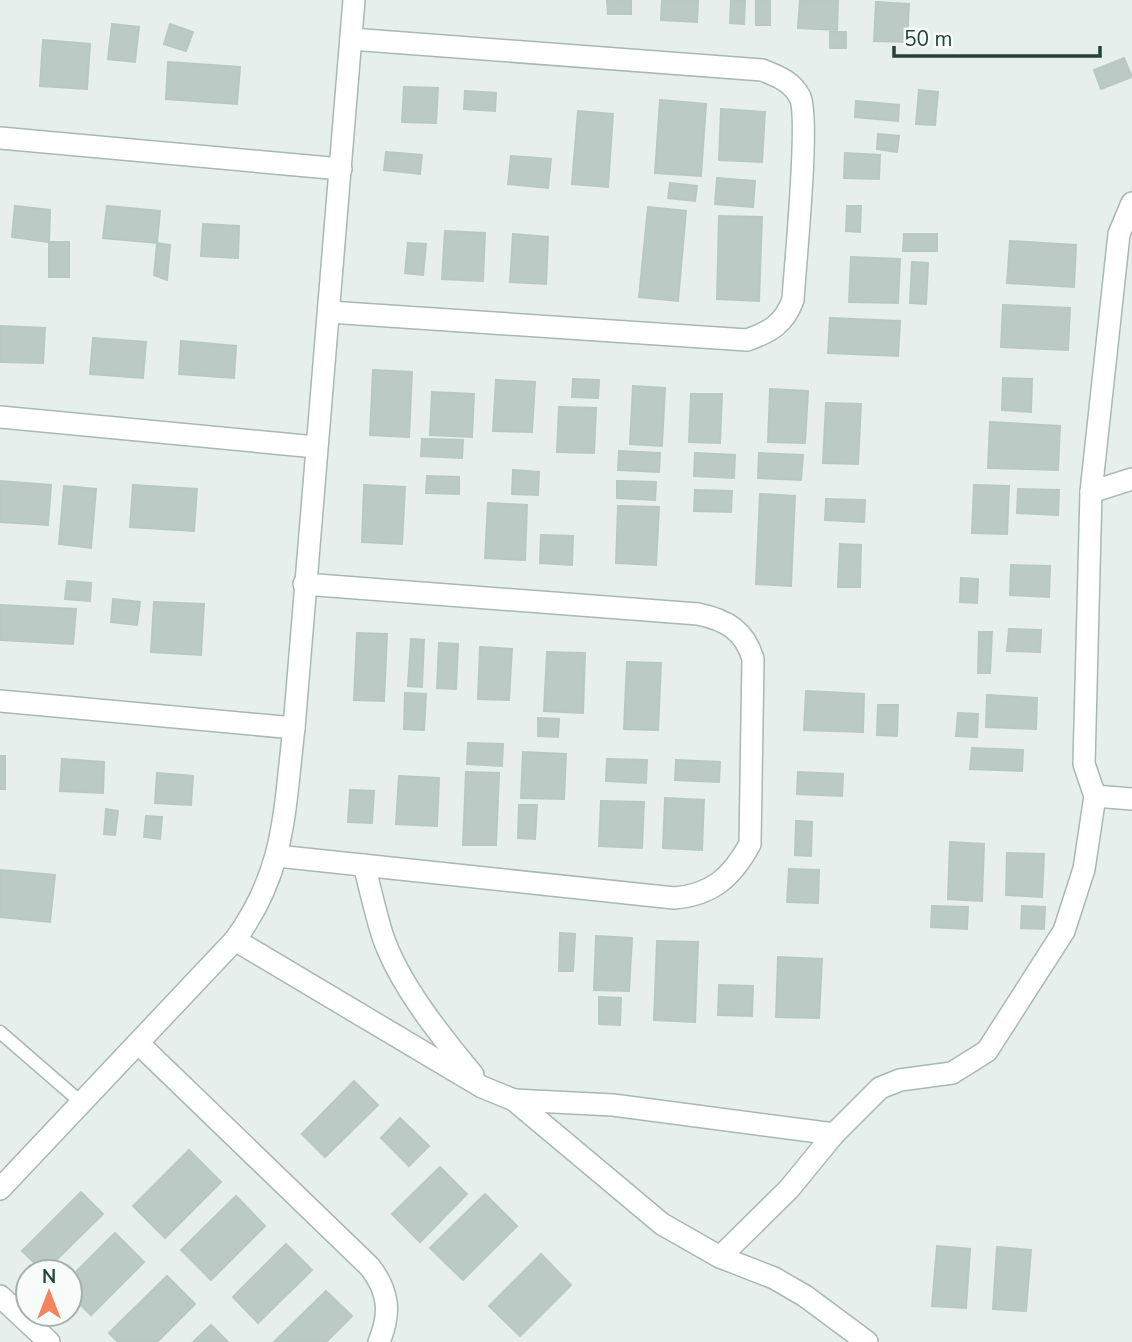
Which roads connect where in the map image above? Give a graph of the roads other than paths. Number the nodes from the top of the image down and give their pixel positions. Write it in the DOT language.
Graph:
graph roads {
  1 [pos="354,0"];
  2 [pos="351,40"];
  3 [pos="0,138"];
  4 [pos="341,169"];
  5 [pos="1132,203"];
  6 [pos="329,312"];
  7 [pos="0,417"];
  8 [pos="316,447"];
  9 [pos="1132,479"];
  10 [pos="1091,492"];
  11 [pos="304,584"];
  12 [pos="0,701"];
  13 [pos="294,728"];
  14 [pos="1095,796"];
  15 [pos="1132,799"];
  16 [pos="277,856"];
  17 [pos="364,865"];
  18 [pos="235,940"];
  19 [pos="0,1032"];
  20 [pos="139,1044"];
  21 [pos="482,1087"];
  22 [pos="514,1100"];
  23 [pos="83,1104"];
  24 [pos="834,1134"];
  25 [pos="0,1189"];
  26 [pos="720,1257"];
  27 [pos="0,1296"];
  28 [pos="49,1342"];
  29 [pos="379,1342"];
  30 [pos="867,1342"];
  1 -- 2 [label="street"];
  2 -- 4 [label="street"];
  2 -- 6 [label="street"];
  3 -- 4 [label="street"];
  4 -- 6 [label="street"];
  5 -- 10 [label="street"];
  6 -- 8 [label="street"];
  7 -- 8 [label="street"];
  8 -- 11 [label="street"];
  9 -- 10 [label="street"];
  10 -- 14 [label="street"];
  11 -- 13 [label="street"];
  11 -- 17 [label="street"];
  12 -- 13 [label="street"];
  13 -- 16 [label="street"];
  14 -- 15 [label="street"];
  14 -- 24 [label="street"];
  16 -- 17 [label="street"];
  16 -- 18 [label="street"];
  17 -- 21 [label="street"];
  18 -- 20 [label="street"];
  18 -- 21 [label="street"];
  19 -- 23 [label="lane"];
  20 -- 23 [label="street"];
  20 -- 29 [label="street"];
  21 -- 22 [label="street"];
  22 -- 24 [label="street"];
  22 -- 26 [label="street"];
  23 -- 25 [label="street"];
  24 -- 26 [label="street"];
  26 -- 30 [label="street"];
  27 -- 28 [label="street"];
}
